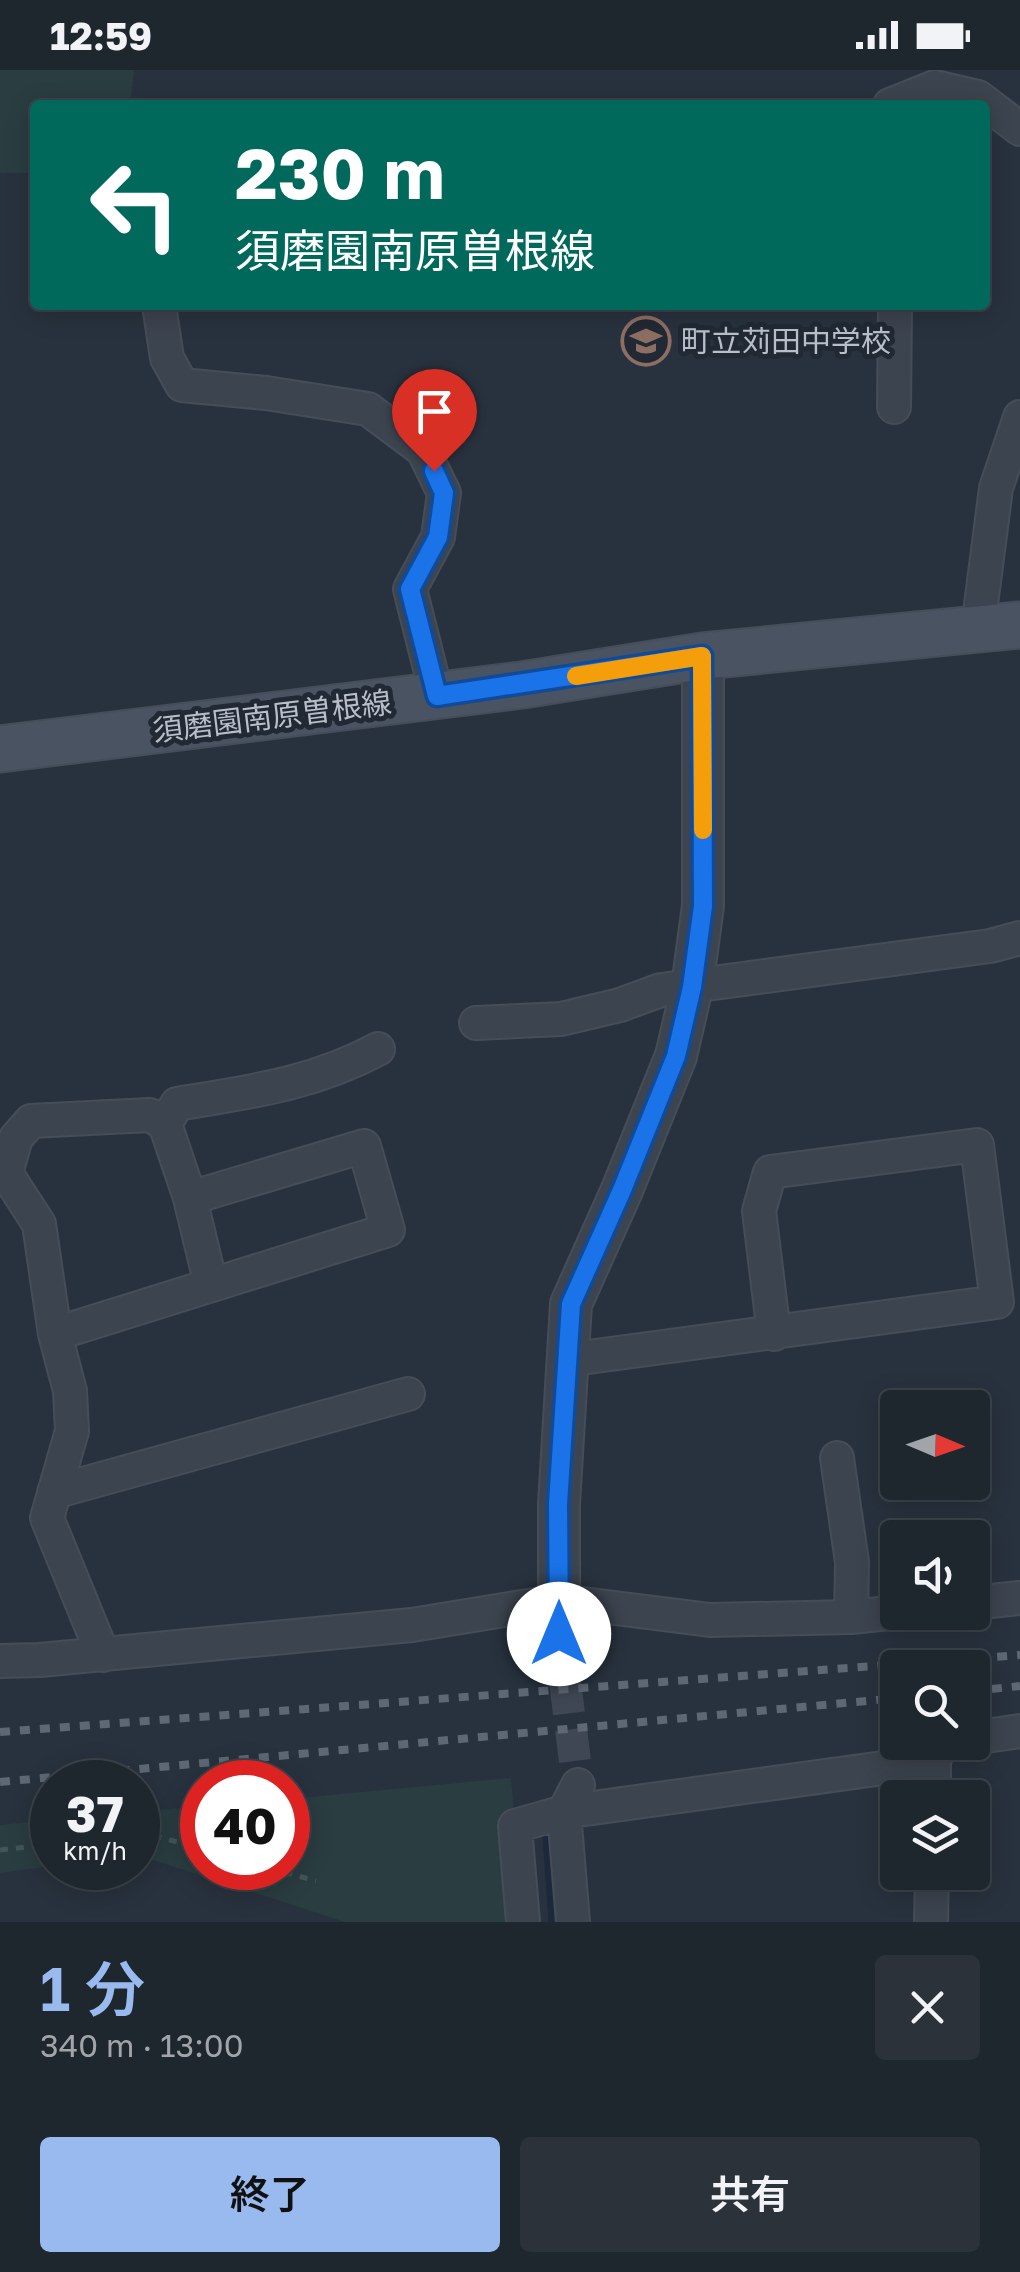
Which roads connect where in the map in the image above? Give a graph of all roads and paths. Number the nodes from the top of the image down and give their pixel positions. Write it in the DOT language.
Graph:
graph roads {
  1 [pos="902,100"];
  2 [pos="983,100"];
  3 [pos="990,105"];
  4 [pos="1020,129"];
  5 [pos="161,310"];
  6 [pos="895,310"];
  7 [pos="894,407"];
  8 [pos="1020,417"];
  9 [pos="999,627"];
  10 [pos="702,656"];
  11 [pos="437,696"];
  12 [pos="0,749"];
  13 [pos="1020,938"];
  14 [pos="692,987"];
  15 [pos="476,1022"];
  16 [pos="378,1049"];
  17 [pos="165,1124"];
  18 [pos="190,1198"];
  19 [pos="211,1285"];
  20 [pos="55,1334"];
  21 [pos="774,1334"];
  22 [pos="566,1360"];
  23 [pos="408,1394"];
  24 [pos="837,1458"];
  25 [pos="54,1492"];
  26 [pos="1020,1598"];
  27 [pos="990,1602"];
  28 [pos="880,1614"];
  29 [pos="852,1617"];
  30 [pos="559,1618"];
  31 [pos="104,1654"];
  32 [pos="0,1661"];
  33 [pos="1020,1731"];
  34 [pos="990,1735"];
  35 [pos="880,1759"];
  36 [pos="571,1799"];
  37 [pos="30,1847"];
  38 [pos="0,1850"];
  39 [pos="310,1879"];
  40 [pos="316,1881"];
  41 [pos="932,1890"];
  42 [pos="523,1922"];
  43 [pos="573,1922"];
  44 [pos="932,1922"];
  1 -- 2 [label="street"];
  3 -- 4 [label="street"];
  5 -- 11 [label="street"];
  6 -- 7 [label="street"];
  8 -- 9 [label="street"];
  9 -- 10 [label="main road, 須磨園南原曽根線"];
  10 -- 11 [label="main road, 須磨園南原曽根線"];
  10 -- 14 [label="street"];
  11 -- 12 [label="main road, 須磨園南原曽根線"];
  13 -- 14 [label="street"];
  14 -- 15 [label="street"];
  14 -- 22 [label="street"];
  16 -- 17 [label="street"];
  17 -- 18 [label="street"];
  17 -- 20 [label="street"];
  18 -- 19 [label="street"];
  18 -- 19 [label="street"];
  19 -- 20 [label="street"];
  20 -- 25 [label="street"];
  21 -- 21 [label="street"];
  21 -- 22 [label="street"];
  22 -- 30 [label="street"];
  23 -- 25 [label="street"];
  24 -- 29 [label="street"];
  25 -- 31 [label="street"];
  26 -- 27 [label="street"];
  28 -- 29 [label="street"];
  29 -- 30 [label="street"];
  30 -- 31 [label="street"];
  31 -- 32 [label="street"];
  33 -- 34 [label="street"];
  35 -- 36 [label="street"];
  36 -- 42 [label="street"];
  36 -- 43 [label="street"];
  37 -- 38 [label="path"];
  39 -- 40 [label="path"];
  41 -- 44 [label="street"];
}
